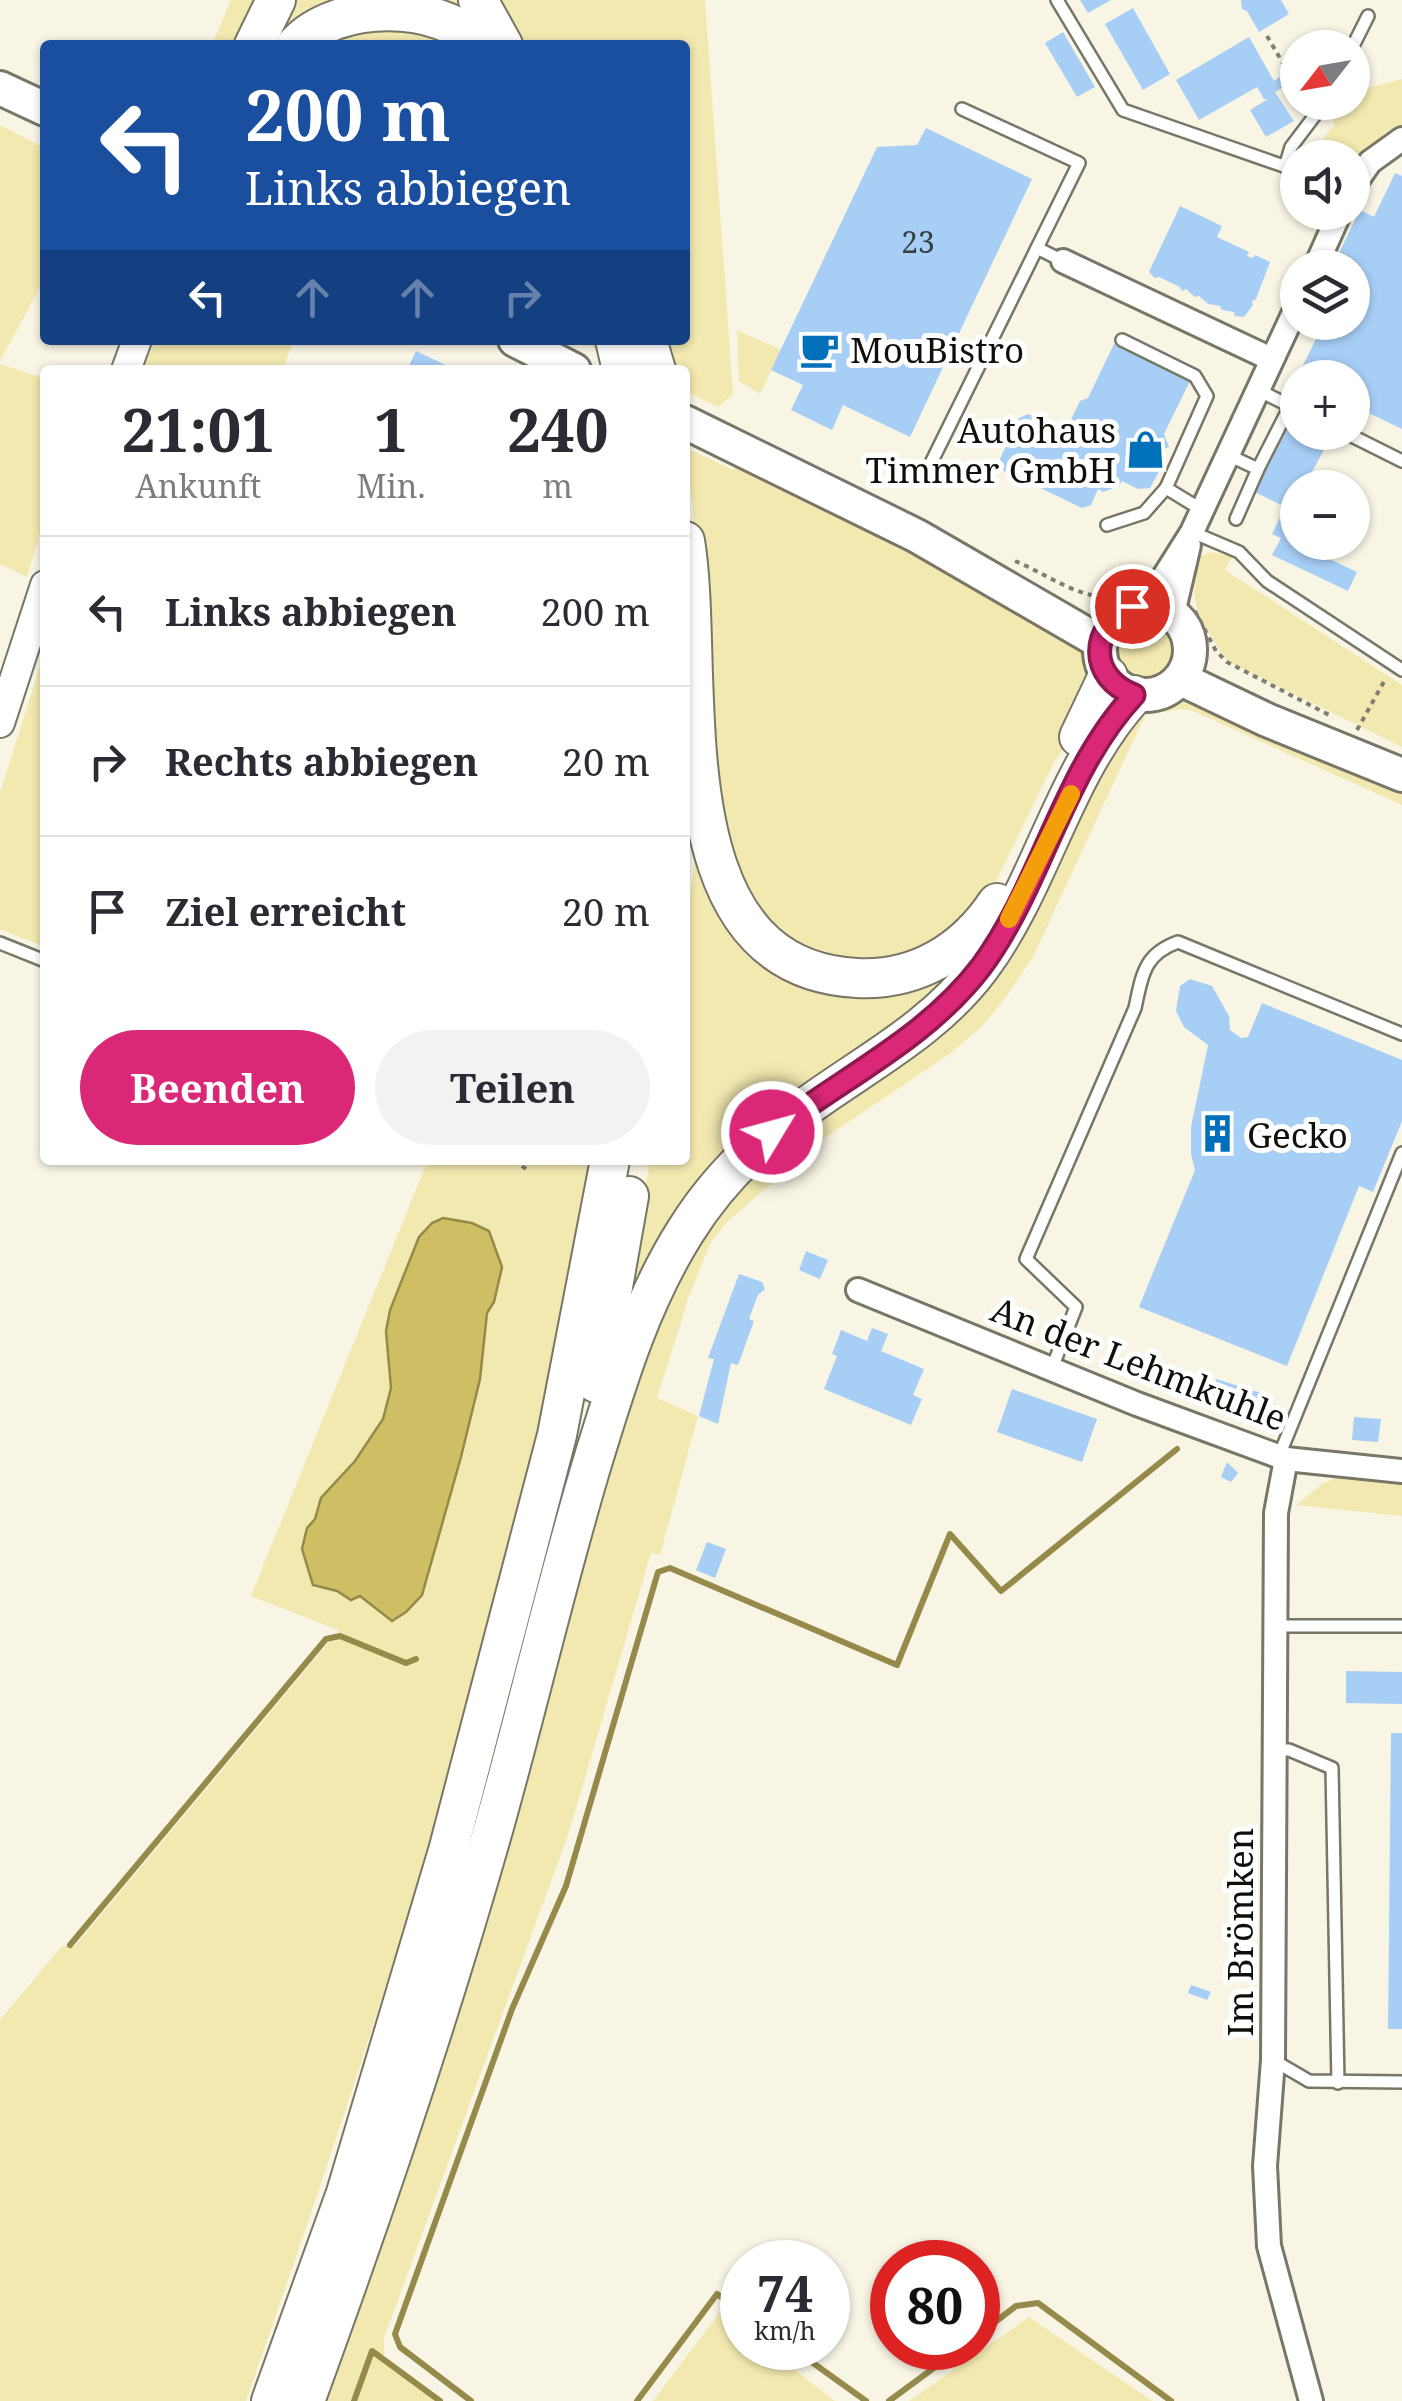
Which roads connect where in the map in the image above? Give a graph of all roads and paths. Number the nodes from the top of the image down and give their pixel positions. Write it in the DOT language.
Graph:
graph roads {
  1 [pos="276,0"];
  2 [pos="478,0"];
  3 [pos="506,0"];
  4 [pos="1057,0"];
  5 [pos="1368,16"];
  6 [pos="1361,30"];
  7 [pos="1267,36"];
  8 [pos="256,40"];
  9 [pos="300,40"];
  10 [pos="474,40"];
  11 [pos="501,40"];
  12 [pos="527,40"];
  13 [pos="1280,58"];
  14 [pos="0,88"];
  15 [pos="40,107"];
  16 [pos="962,109"];
  17 [pos="1311,120"];
  18 [pos="1402,139"];
  19 [pos="1296,140"];
  20 [pos="1370,162"];
  21 [pos="1280,165"];
  22 [pos="1038,248"];
  23 [pos="1063,260"];
  24 [pos="1122,340"];
  25 [pos="1281,340"];
  26 [pos="525,345"];
  27 [pos="1272,359"];
  28 [pos="564,365"];
  29 [pos="1258,390"];
  30 [pos="1280,401"];
  31 [pos="690,424"];
  32 [pos="1280,432"];
  33 [pos="1370,445"];
  34 [pos="1228,455"];
  35 [pos="932,460"];
  36 [pos="1402,461"];
  37 [pos="1258,470"];
  38 [pos="1166,488"];
  39 [pos="1202,510"];
  40 [pos="1236,519"];
  41 [pos="1107,525"];
  42 [pos="1192,532"];
  43 [pos="916,536"];
  44 [pos="1009,559"];
  45 [pos="40,600"];
  46 [pos="1155,600"];
  47 [pos="690,637"];
  48 [pos="1398,668"];
  49 [pos="1185,669"];
  50 [pos="1114,671"];
  51 [pos="1342,722"];
  52 [pos="0,723"];
  53 [pos="1383,759"];
  54 [pos="697,771"];
  55 [pos="690,818"];
  56 [pos="0,943"];
  57 [pos="40,959"];
  58 [pos="1402,1034"];
  59 [pos="1402,1153"];
  60 [pos="521,1165"];
  61 [pos="609,1165"];
  62 [pos="635,1165"];
  63 [pos="530,1172"];
  64 [pos="858,1290"];
  65 [pos="1052,1368"];
  66 [pos="1283,1458"];
  67 [pos="1402,1471"];
  68 [pos="566,1548"];
  69 [pos="1276,1626"];
  70 [pos="1402,1626"];
  71 [pos="1274,1750"];
  72 [pos="1273,2060"];
  73 [pos="1402,2082"];
  74 [pos="1338,2083"];
  75 [pos="272,2401"];
  76 [pos="304,2401"];
  77 [pos="1311,2401"];
  1 -- 8 [label="highway"];
  2 -- 11 [label="highway"];
  3 -- 12 [label="highway"];
  4 -- 21 [label="lane"];
  5 -- 6 [label="lane"];
  7 -- 13 [label="path"];
  9 -- 10 [label="highway"];
  14 -- 15 [label="main road"];
  16 -- 22 [label="lane"];
  17 -- 19 [label="lane"];
  18 -- 20 [label="street"];
  22 -- 23 [label="lane"];
  22 -- 35 [label="lane"];
  23 -- 27 [label="street"];
  24 -- 38 [label="lane"];
  25 -- 27 [label="street"];
  26 -- 28 [label="main road"];
  27 -- 29 [label="street"];
  29 -- 30 [label="lane"];
  29 -- 34 [label="street"];
  31 -- 43 [label="main road"];
  32 -- 37 [label="lane"];
  33 -- 36 [label="lane"];
  34 -- 37 [label="lane"];
  34 -- 39 [label="street"];
  37 -- 40 [label="lane"];
  38 -- 39 [label="lane"];
  38 -- 41 [label="lane"];
  39 -- 42 [label="street"];
  42 -- 46 [label="street"];
  42 -- 48 [label="lane"];
  43 -- 46 [label="main road"];
  43 -- 50 [label="main road"];
  44 -- 46 [label="path"];
  45 -- 52 [label="street"];
  46 -- 49 [label="main road"];
  46 -- 50 [label="main road"];
  46 -- 51 [label="path"];
  47 -- 54 [label="highway"];
  48 -- 53 [label="path"];
  49 -- 50 [label="main road"];
  49 -- 53 [label="main road"];
  50 -- 54 [label="highway"];
  50 -- 68 [label="highway"];
  54 -- 55 [label="highway"];
  56 -- 57 [label="lane"];
  58 -- 65 [label="lane"];
  59 -- 66 [label="lane"];
  60 -- 63 [label="path"];
  61 -- 75 [label="highway"];
  62 -- 68 [label="highway"];
  64 -- 65 [label="street, An der Lehmkuhle"];
  65 -- 66 [label="street, An der Lehmkuhle"];
  66 -- 67 [label="street, An der Lehmkuhle"];
  66 -- 69 [label="street, Im Brömken"];
  68 -- 76 [label="highway"];
  69 -- 70 [label="lane"];
  69 -- 71 [label="street, Im Brömken"];
  71 -- 72 [label="street, Im Brömken"];
  71 -- 74 [label="lane"];
  72 -- 74 [label="lane"];
  72 -- 77 [label="street, Im Brömken"];
  73 -- 74 [label="lane"];
}
